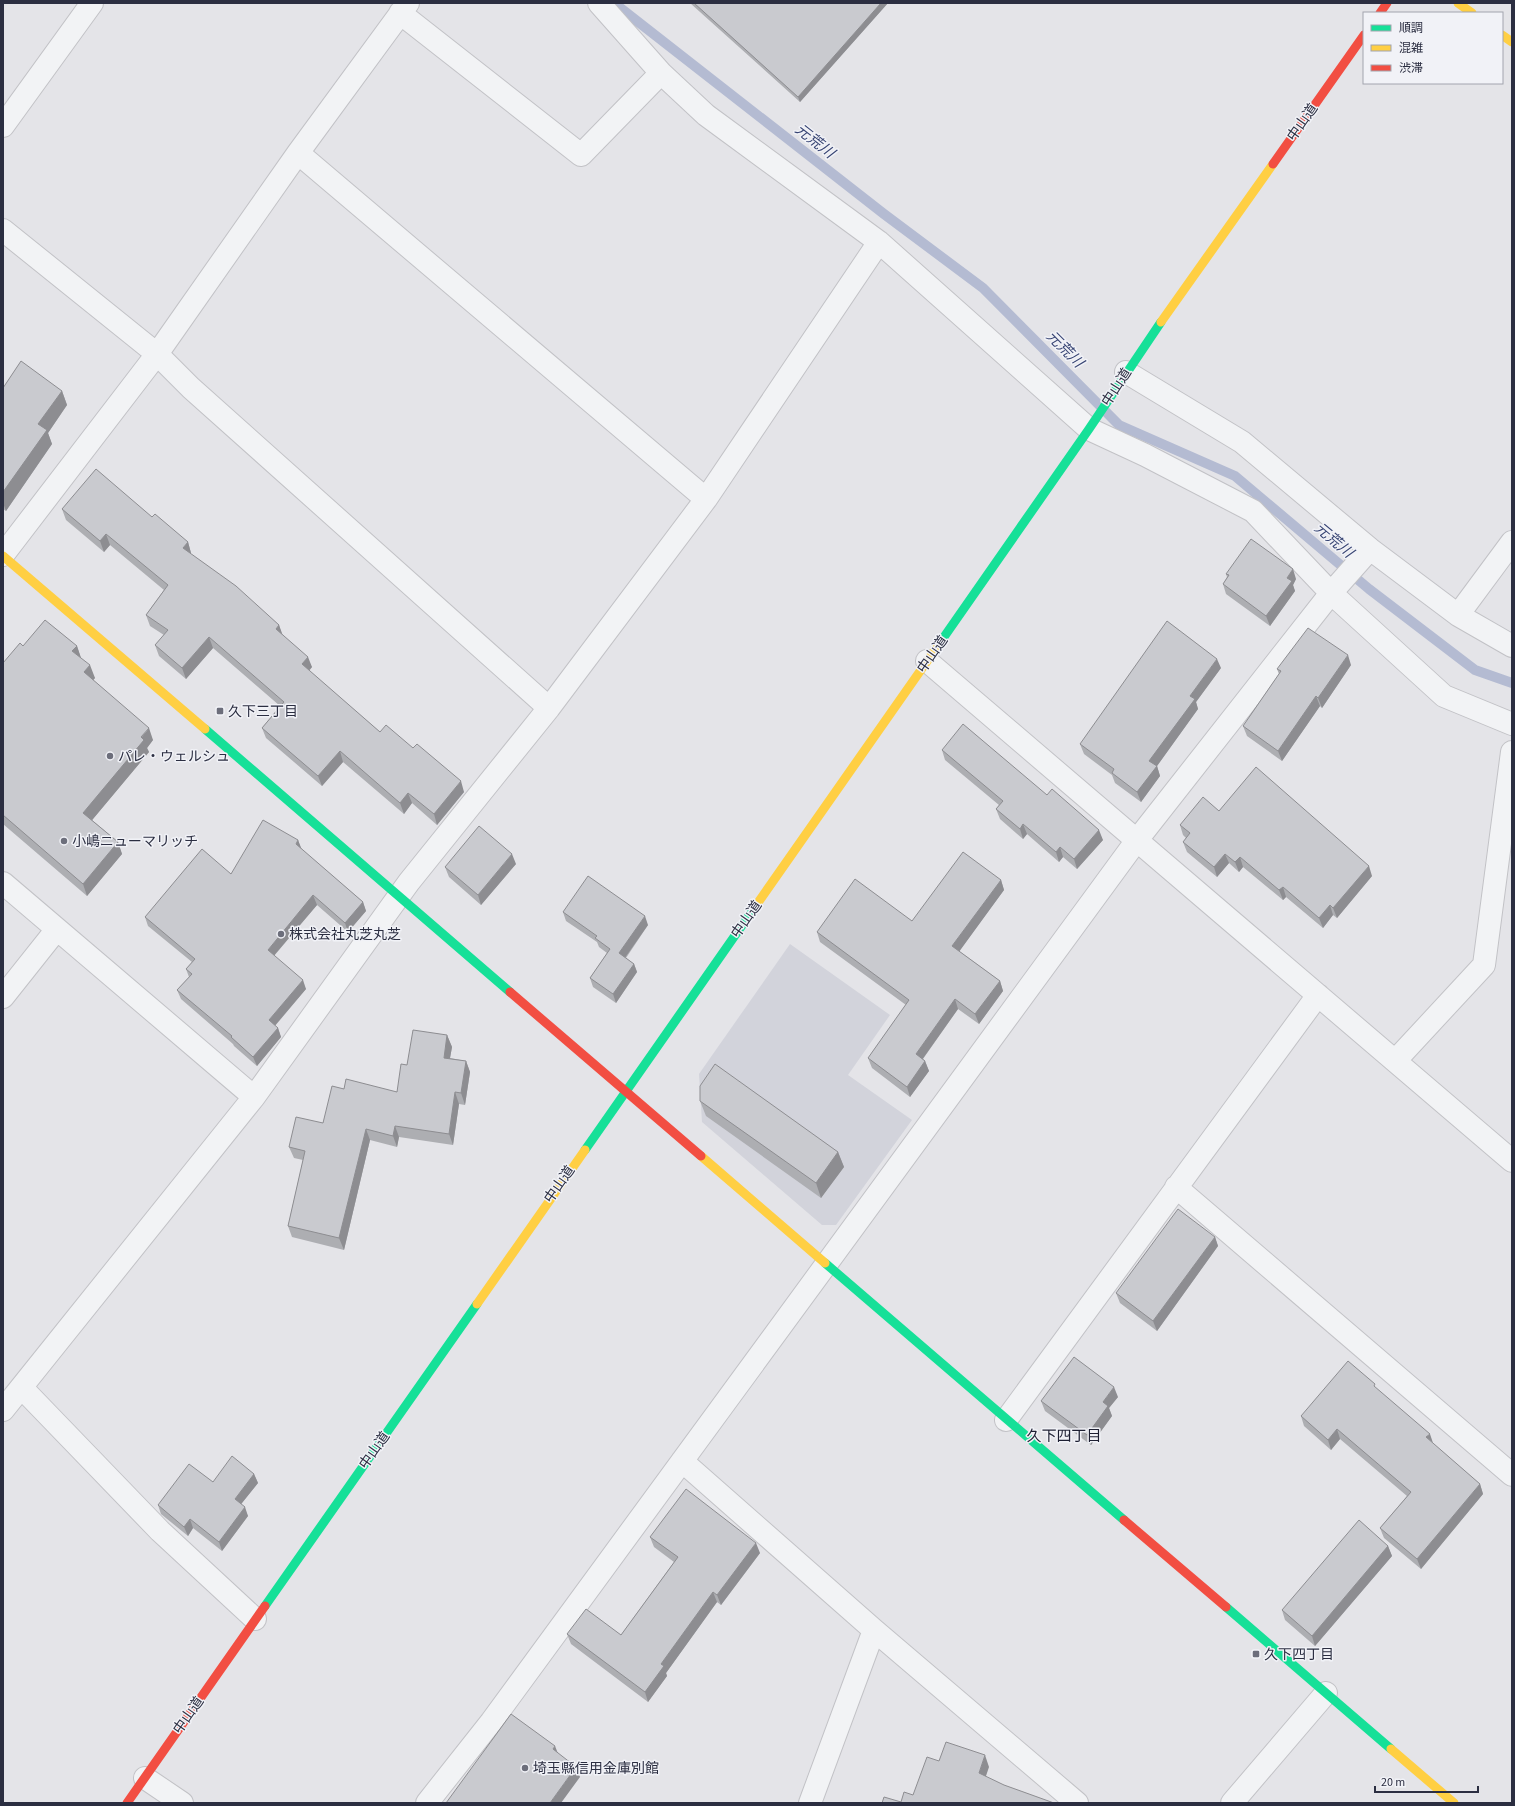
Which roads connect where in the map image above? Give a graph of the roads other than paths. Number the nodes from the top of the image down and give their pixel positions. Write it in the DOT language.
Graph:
graph roads {
  1 [pos="92,3"];
  2 [pos="599,3"];
  3 [pos="1387,3"];
  4 [pos="1458,3"];
  5 [pos="404,8"];
  6 [pos="1381,12"];
  7 [pos="1471,12"];
  8 [pos="1363,36"];
  9 [pos="1503,36"];
  10 [pos="1512,42"];
  11 [pos="661,73"];
  12 [pos="3,126"];
  13 [pos="298,153"];
  14 [pos="3,230"];
  15 [pos="879,242"];
  16 [pos="156,354"];
  17 [pos="1126,372"];
  18 [pos="1089,429"];
  19 [pos="706,499"];
  20 [pos="1512,542"];
  21 [pos="1370,548"];
  22 [pos="3,555"];
  23 [pos="1331,593"];
  24 [pos="1458,615"];
  25 [pos="1512,646"];
  26 [pos="928,661"];
  27 [pos="549,708"];
  28 [pos="1512,724"];
  29 [pos="1512,752"];
  30 [pos="1137,840"];
  31 [pos="3,883"];
  32 [pos="399,895"];
  33 [pos="57,929"];
  34 [pos="1318,994"];
  35 [pos="3,997"];
  36 [pos="1395,1061"];
  37 [pos="626,1090"];
  38 [pos="254,1097"];
  39 [pos="1512,1161"];
  40 [pos="1176,1187"];
  41 [pos="826,1265"];
  42 [pos="22,1388"];
  43 [pos="3,1410"];
  44 [pos="1006,1420"];
  45 [pos="682,1461"];
  46 [pos="1512,1475"];
  47 [pos="255,1619"];
  48 [pos="874,1630"];
  49 [pos="1326,1693"];
  50 [pos="145,1778"];
  51 [pos="127,1803"];
  52 [pos="182,1803"];
  53 [pos="427,1803"];
  54 [pos="810,1803"];
  55 [pos="1077,1803"];
  56 [pos="1232,1803"];
  57 [pos="1454,1803"];
  1 -- 12 [label="street"];
  2 -- 11 [label="street"];
  3 -- 6 [label="main road"];
  4 -- 7 [label="main road"];
  5 -- 11 [label="street"];
  5 -- 13 [label="street"];
  8 -- 17 [label="main road, 中山道"];
  9 -- 10 [label="main road"];
  11 -- 15 [label="street"];
  13 -- 16 [label="street"];
  13 -- 19 [label="street"];
  14 -- 16 [label="street"];
  15 -- 18 [label="street"];
  15 -- 19 [label="street"];
  16 -- 22 [label="street"];
  16 -- 27 [label="street"];
  17 -- 18 [label="main road, 中山道"];
  17 -- 21 [label="street"];
  18 -- 23 [label="street"];
  18 -- 26 [label="main road, 中山道"];
  19 -- 27 [label="street"];
  20 -- 24 [label="street"];
  21 -- 23 [label="street"];
  21 -- 24 [label="street"];
  22 -- 32 [label="main road"];
  23 -- 28 [label="street"];
  23 -- 30 [label="street"];
  24 -- 25 [label="street"];
  26 -- 30 [label="street"];
  26 -- 37 [label="main road, 中山道"];
  27 -- 32 [label="street"];
  29 -- 36 [label="street"];
  30 -- 34 [label="street"];
  30 -- 41 [label="street"];
  31 -- 33 [label="street"];
  32 -- 37 [label="main road"];
  32 -- 38 [label="street"];
  33 -- 35 [label="street"];
  33 -- 38 [label="street"];
  34 -- 36 [label="street"];
  34 -- 40 [label="street"];
  36 -- 39 [label="street"];
  37 -- 41 [label="main road"];
  37 -- 47 [label="main road, 中山道"];
  38 -- 42 [label="street"];
  40 -- 44 [label="street"];
  40 -- 46 [label="street"];
  41 -- 44 [label="main road"];
  41 -- 45 [label="street"];
  42 -- 43 [label="street"];
  42 -- 47 [label="street"];
  44 -- 49 [label="main road"];
  45 -- 48 [label="street"];
  45 -- 53 [label="street"];
  47 -- 50 [label="main road, 中山道"];
  48 -- 54 [label="street"];
  48 -- 55 [label="street"];
  49 -- 56 [label="street"];
  49 -- 57 [label="main road"];
  50 -- 51 [label="main road, 中山道"];
  50 -- 52 [label="street"];
}
